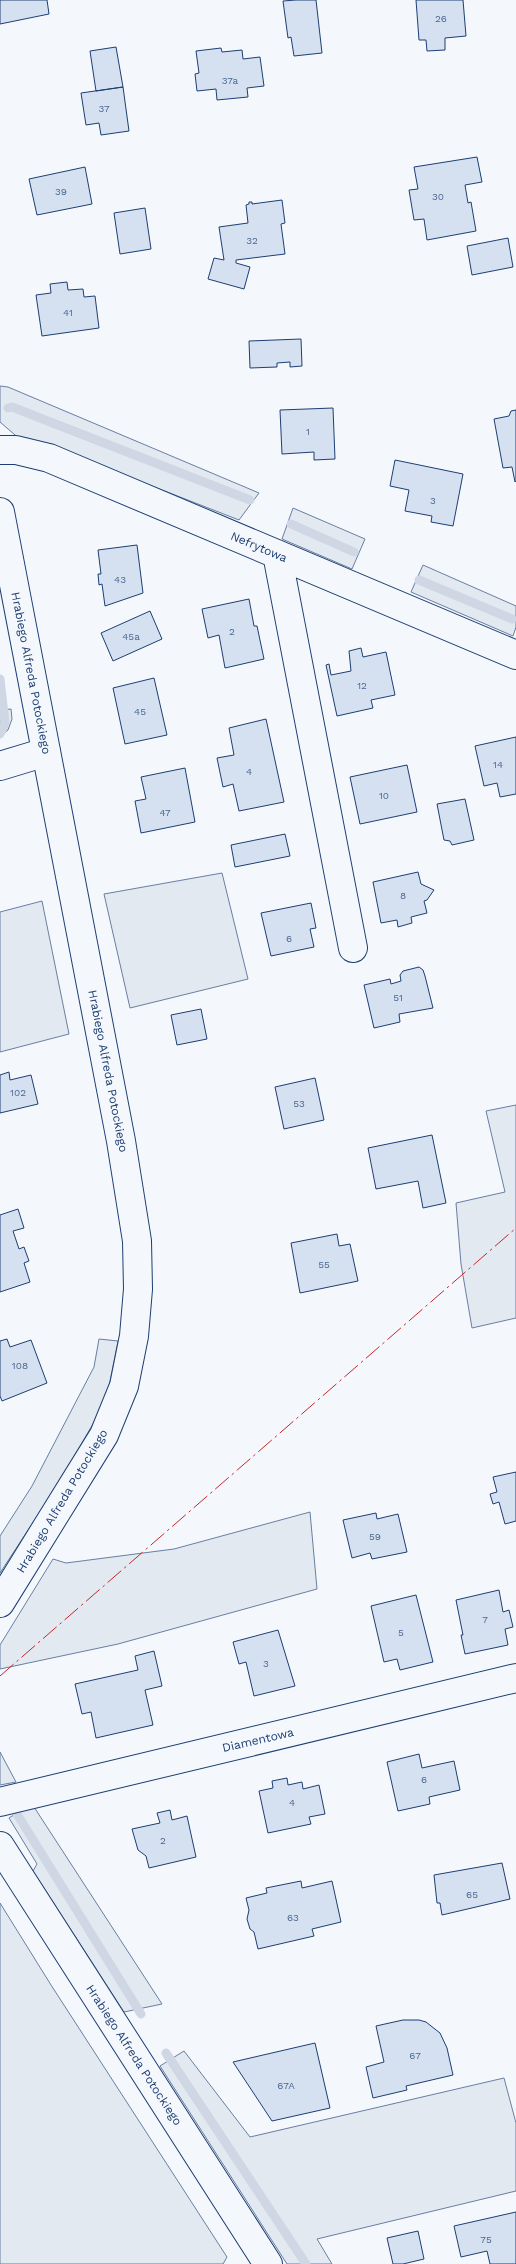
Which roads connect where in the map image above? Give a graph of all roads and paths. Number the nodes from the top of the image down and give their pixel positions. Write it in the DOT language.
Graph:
graph roads {
  1 [pos="0,450"];
  2 [pos="0,512"];
  3 [pos="277,554"];
  4 [pos="516,655"];
  5 [pos="46,752"];
  6 [pos="0,766"];
  7 [pos="353,948"];
  8 [pos="0,1603"];
  9 [pos="516,1678"];
  10 [pos="0,1802"];
  11 [pos="0,1846"];
  12 [pos="268,2264"];
  1 -- 3 [label="street, Nefrytowa"];
  2 -- 5 [label="street, Hrabiego Alfreda Potockiego"];
  3 -- 4 [label="street, Nefrytowa"];
  3 -- 7 [label="street"];
  5 -- 6 [label="street"];
  5 -- 8 [label="street, Hrabiego Alfreda Potockiego"];
  9 -- 10 [label="street, Diamentowa"];
  11 -- 12 [label="street, Hrabiego Alfreda Potockiego"];
}
